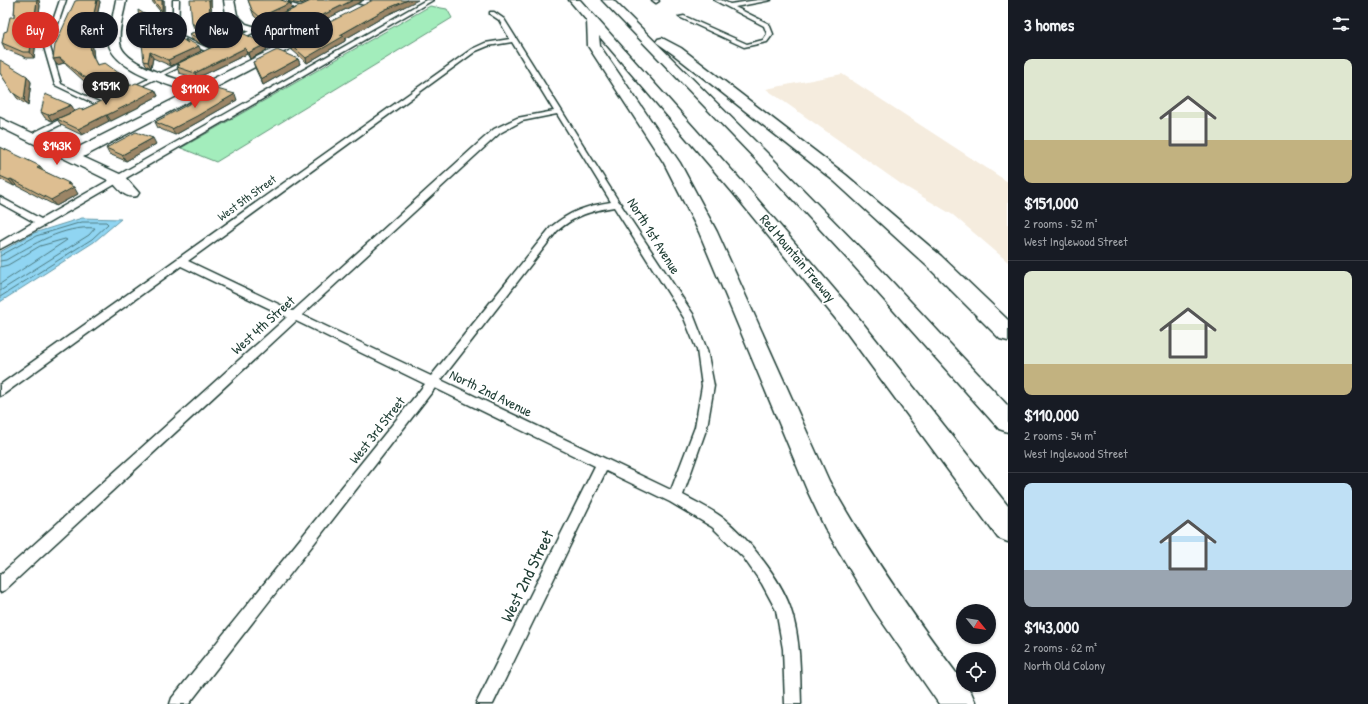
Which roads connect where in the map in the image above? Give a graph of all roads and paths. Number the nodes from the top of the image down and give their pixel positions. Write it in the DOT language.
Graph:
graph roads {
  1 [pos="63,0"];
  2 [pos="121,0"];
  3 [pos="176,0"];
  4 [pos="229,0"];
  5 [pos="285,0"];
  6 [pos="430,0"];
  7 [pos="717,0"];
  8 [pos="768,0"];
  9 [pos="728,6"];
  10 [pos="591,8"];
  11 [pos="292,12"];
  12 [pos="492,13"];
  13 [pos="682,17"];
  14 [pos="633,24"];
  15 [pos="251,29"];
  16 [pos="251,31"];
  17 [pos="514,40"];
  18 [pos="282,48"];
  19 [pos="210,51"];
  20 [pos="157,76"];
  21 [pos="199,91"];
  22 [pos="121,94"];
  23 [pos="106,100"];
  24 [pos="559,112"];
  25 [pos="80,113"];
  26 [pos="0,122"];
  27 [pos="29,137"];
  28 [pos="71,157"];
  29 [pos="118,179"];
  30 [pos="131,192"];
  31 [pos="0,200"];
  32 [pos="618,204"];
  33 [pos="42,222"];
  34 [pos="0,246"];
  35 [pos="180,261"];
  36 [pos="294,316"];
  37 [pos="1008,333"];
  38 [pos="434,382"];
  39 [pos="0,390"];
  40 [pos="1008,422"];
  41 [pos="603,464"];
  42 [pos="675,498"];
  43 [pos="1008,528"];
  44 [pos="0,585"];
  45 [pos="178,704"];
  46 [pos="484,704"];
  47 [pos="793,704"];
  48 [pos="959,704"];
  1 -- 23 [label="lane"];
  2 -- 20 [label="street"];
  3 -- 19 [label="lane"];
  4 -- 15 [label="street"];
  5 -- 11 [label="lane"];
  6 -- 29 [label="lane"];
  7 -- 9 [label="lane"];
  8 -- 9 [label="lane"];
  9 -- 13 [label="lane"];
  10 -- 14 [label="highway"];
  10 -- 43 [label="highway, Red Mountain Freeway"];
  10 -- 48 [label="highway"];
  12 -- 17 [label="lane, North 1st Avenue"];
  14 -- 37 [label="highway"];
  14 -- 40 [label="highway"];
  16 -- 19 [label="lane"];
  17 -- 24 [label="lane, North 1st Avenue"];
  17 -- 35 [label="lane, West 5th Street"];
  18 -- 21 [label="street"];
  19 -- 20 [label="lane"];
  20 -- 21 [label="street"];
  20 -- 22 [label="lane"];
  21 -- 28 [label="street"];
  24 -- 32 [label="lane, North 1st Avenue"];
  24 -- 36 [label="lane, West 4th Street"];
  25 -- 27 [label="lane"];
  26 -- 27 [label="street"];
  27 -- 28 [label="street"];
  28 -- 29 [label="street"];
  29 -- 30 [label="street"];
  29 -- 33 [label="lane"];
  31 -- 33 [label="lane"];
  32 -- 38 [label="lane, West 3rd Street"];
  32 -- 42 [label="lane, North 1st Avenue"];
  33 -- 34 [label="lane"];
  35 -- 36 [label="lane, North 2nd Avenue"];
  35 -- 39 [label="lane, West 5th Street"];
  36 -- 38 [label="lane, North 2nd Avenue"];
  36 -- 44 [label="lane, West 4th Street"];
  38 -- 41 [label="lane, North 2nd Avenue"];
  38 -- 45 [label="lane, West 3rd Street"];
  41 -- 42 [label="lane, North 2nd Avenue"];
  41 -- 46 [label="lane, West 2nd Street"];
  42 -- 47 [label="lane, North 2nd Avenue"];
}
